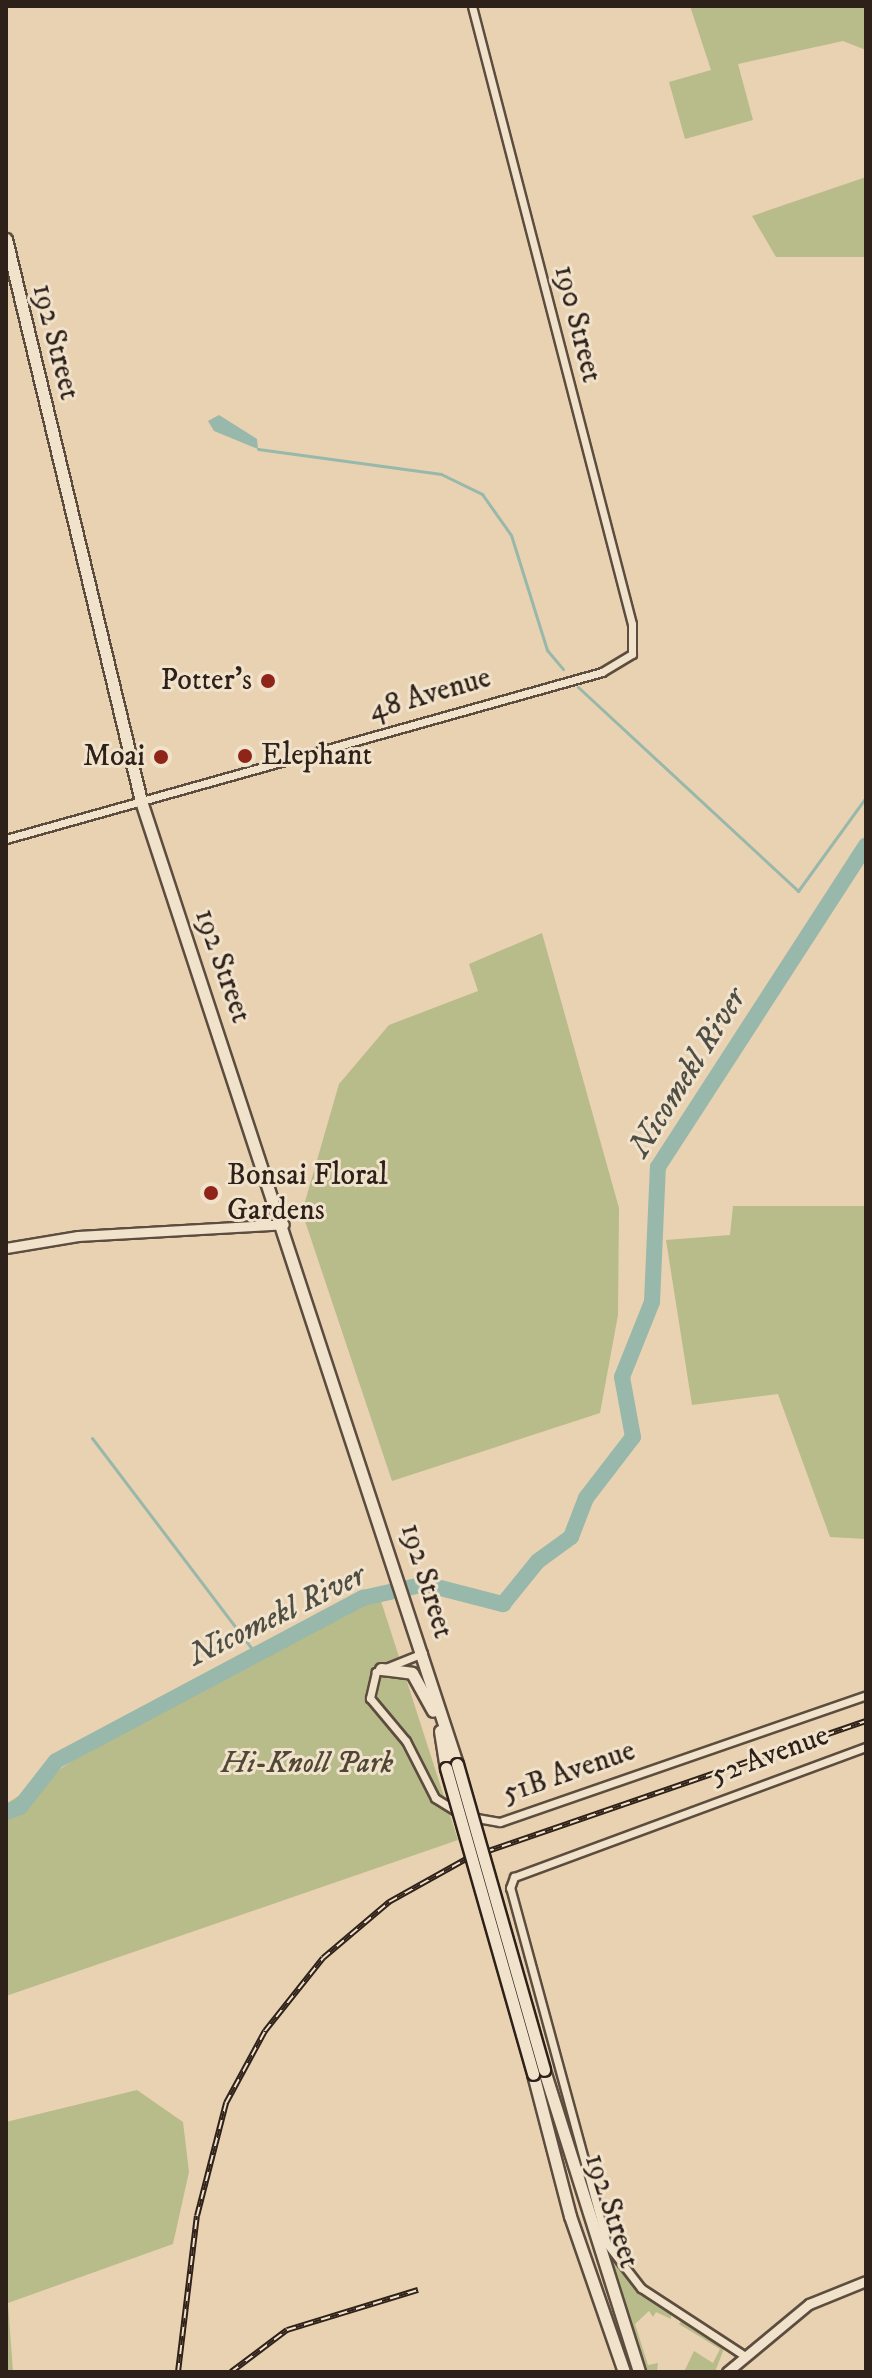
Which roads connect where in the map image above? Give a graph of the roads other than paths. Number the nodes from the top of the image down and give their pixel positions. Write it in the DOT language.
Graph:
graph roads {
  1 [pos="472,6"];
  2 [pos="6,239"];
  3 [pos="632,654"];
  4 [pos="141,801"];
  5 [pos="6,839"];
  6 [pos="284,1224"];
  7 [pos="6,1248"];
  8 [pos="423,1653"];
  9 [pos="381,1669"];
  10 [pos="435,1695"];
  11 [pos="866,1695"];
  12 [pos="442,1739"];
  13 [pos="866,1747"];
  14 [pos="452,1766"];
  15 [pos="539,2072"];
  16 [pos="570,2216"];
  17 [pos="606,2275"];
  18 [pos="866,2281"];
  19 [pos="745,2356"];
  20 [pos="624,2372"];
  21 [pos="639,2372"];
  22 [pos="727,2372"];
  1 -- 3 [label="street, 190 Street"];
  2 -- 4 [label="main road, 192 Street"];
  3 -- 4 [label="street, 48 Avenue"];
  4 -- 5 [label="street, 48 Avenue"];
  4 -- 6 [label="main road, 192 Street"];
  6 -- 7 [label="street"];
  6 -- 8 [label="main road, 192 Street"];
  8 -- 9 [label="street"];
  8 -- 10 [label="main road, 192 Street"];
  9 -- 11 [label="street, 51B Avenue"];
  9 -- 12 [label="main road"];
  10 -- 12 [label="main road, 192 Street"];
  10 -- 14 [label="main road, 192 Street"];
  12 -- 14 [label="main road, 192 Street"];
  13 -- 19 [label="street, 52 Avenue"];
  14 -- 15 [label="main road, 192 Street, bridge"];
  15 -- 16 [label="main road, 192 Street"];
  15 -- 17 [label="main road, 192 Street"];
  16 -- 17 [label="main road"];
  16 -- 20 [label="main road, 192 Street"];
  17 -- 21 [label="main road, 192 Street"];
  18 -- 19 [label="street"];
  19 -- 22 [label="street"];
}
